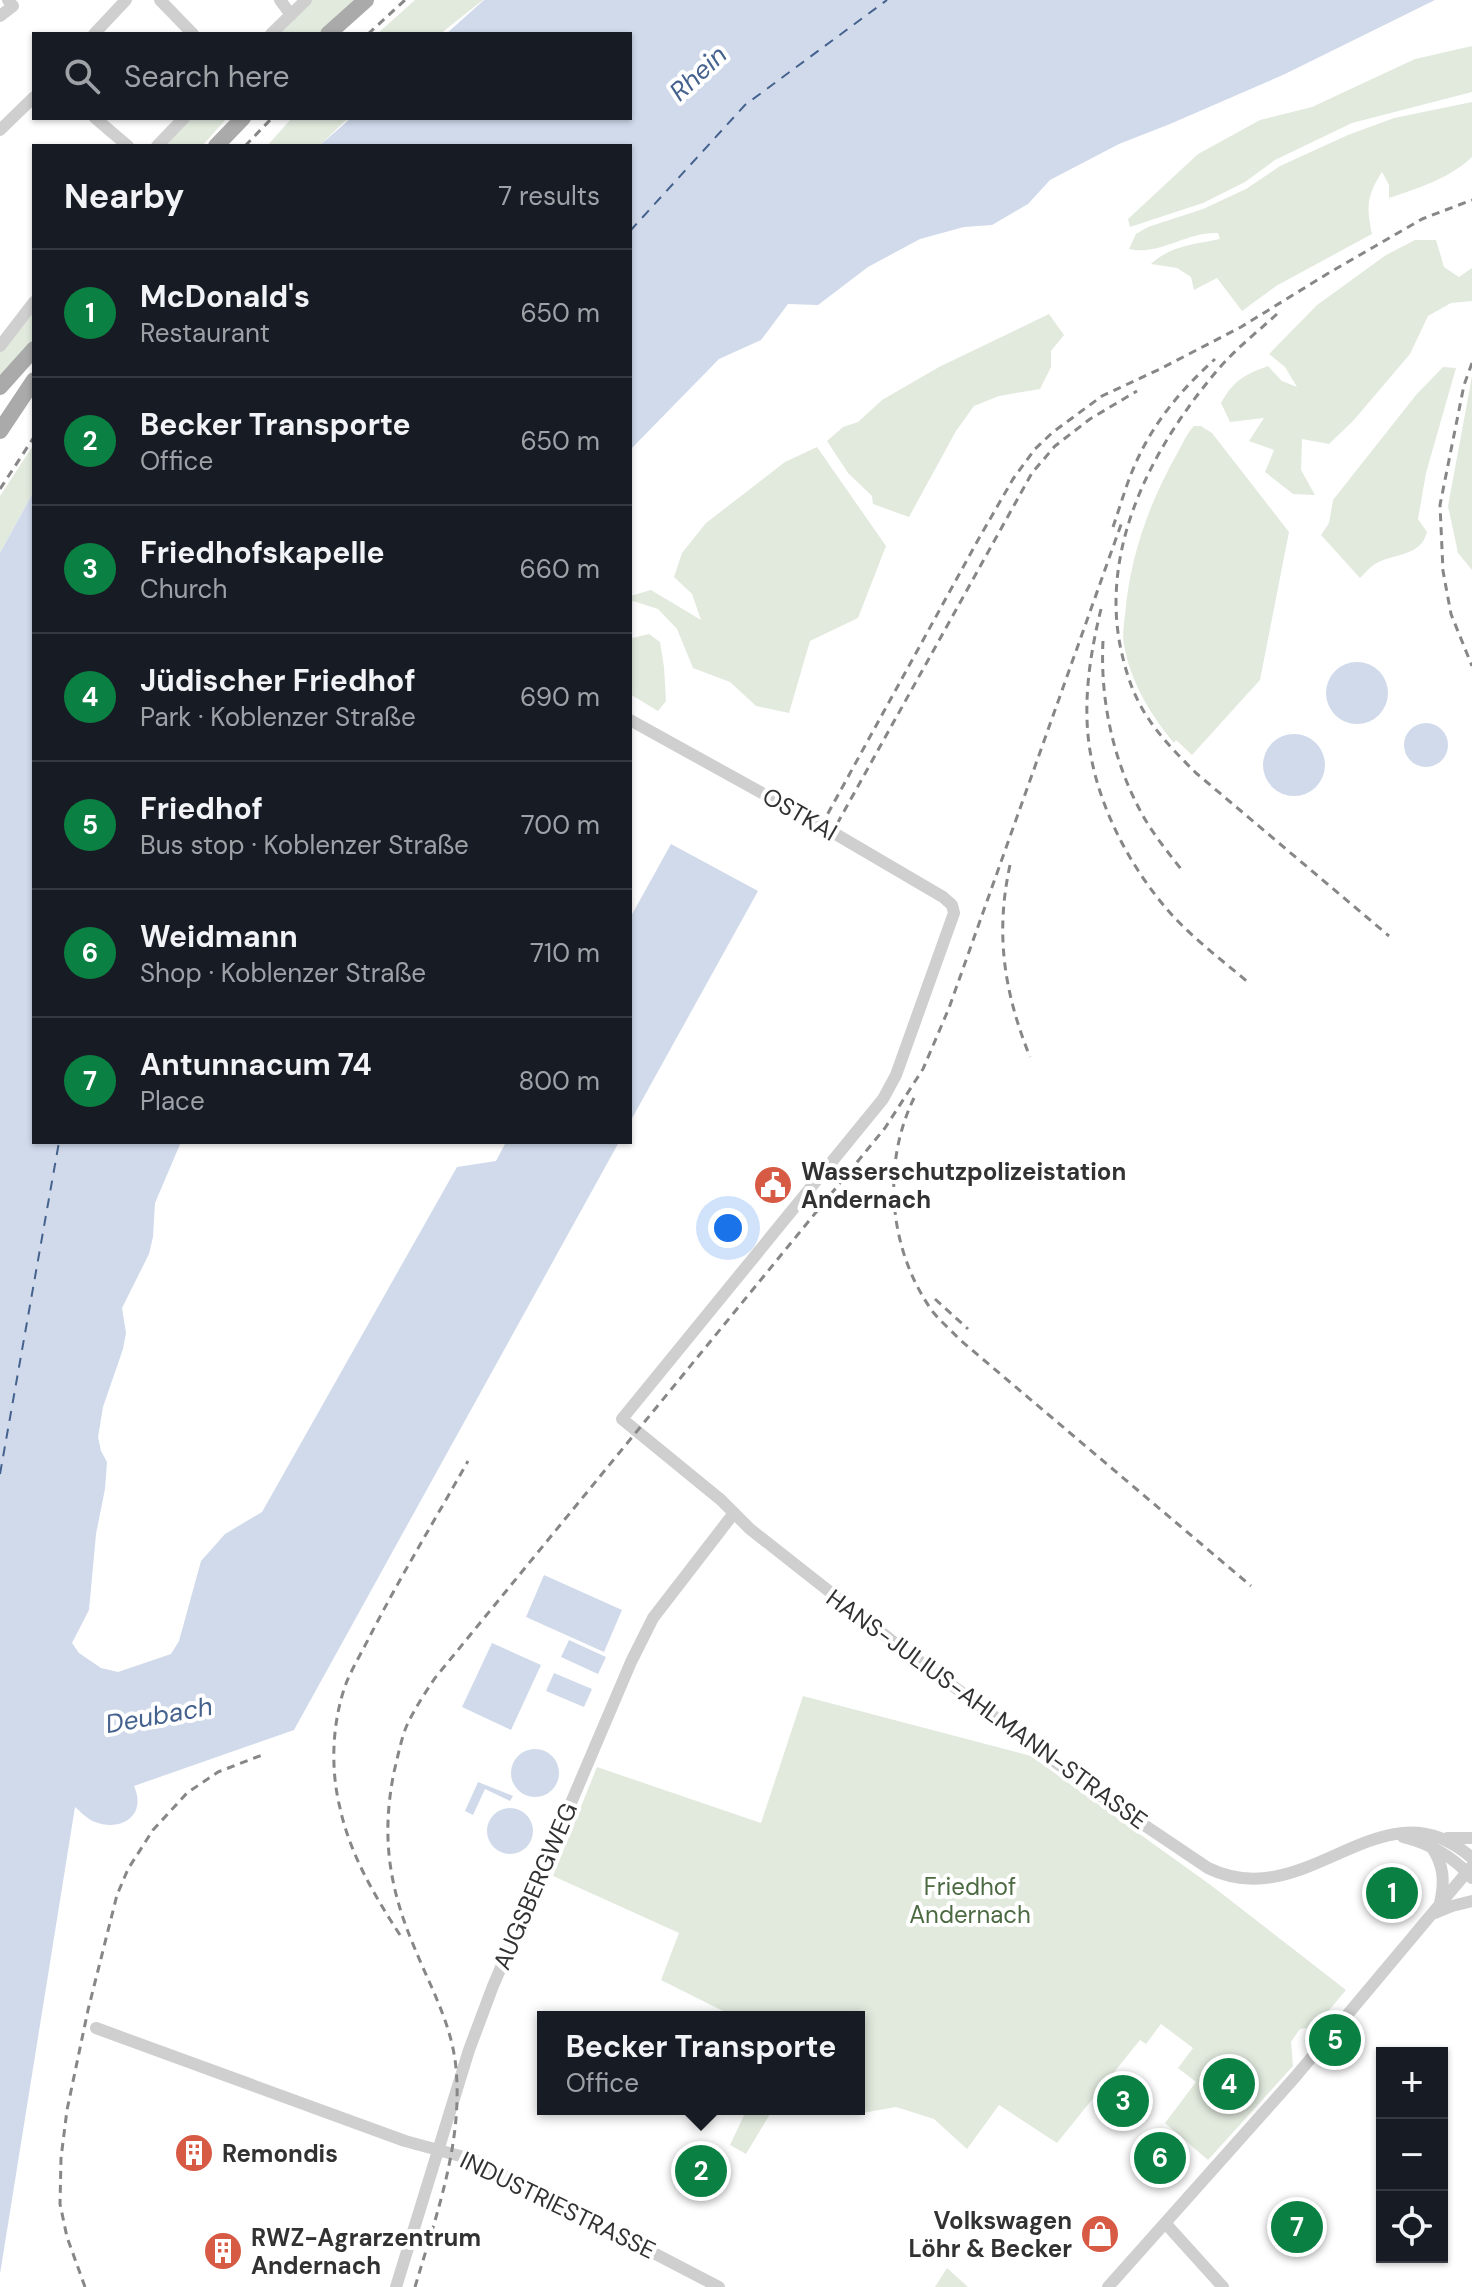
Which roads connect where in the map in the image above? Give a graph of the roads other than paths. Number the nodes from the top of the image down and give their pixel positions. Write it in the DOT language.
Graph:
graph roads {
  1 [pos="8,0"];
  2 [pos="126,0"];
  3 [pos="160,0"];
  4 [pos="280,0"];
  5 [pos="306,0"];
  6 [pos="366,0"];
  7 [pos="291,15"];
  8 [pos="0,16"];
  9 [pos="96,32"];
  10 [pos="191,32"];
  11 [pos="273,32"];
  12 [pos="330,32"];
  13 [pos="32,99"];
  14 [pos="32,112"];
  15 [pos="97,120"];
  16 [pos="182,120"];
  17 [pos="241,120"];
  18 [pos="4,127"];
  19 [pos="126,144"];
  20 [pos="159,144"];
  21 [pos="218,144"];
  22 [pos="32,305"];
  23 [pos="0,346"];
  24 [pos="32,351"];
  25 [pos="32,383"];
  26 [pos="0,387"];
  27 [pos="0,431"];
  28 [pos="632,721"];
  29 [pos="622,1419"];
  30 [pos="734,1513"];
  31 [pos="1392,1835"];
  32 [pos="1445,1838"];
  33 [pos="1472,1838"];
  34 [pos="1431,1846"];
  35 [pos="1472,1858"];
  36 [pos="1470,1872"];
  37 [pos="1472,1901"];
  38 [pos="1436,1909"];
  39 [pos="96,2028"];
  40 [pos="438,2149"];
  41 [pos="1166,2224"];
  42 [pos="396,2287"];
  43 [pos="719,2287"];
  44 [pos="1108,2287"];
  45 [pos="1223,2287"];
  1 -- 8 [label="street"];
  2 -- 9 [label="street"];
  3 -- 10 [label="street"];
  4 -- 7 [label="street"];
  5 -- 7 [label="street"];
  6 -- 12 [label="main road"];
  7 -- 11 [label="street"];
  13 -- 18 [label="street"];
  14 -- 18 [label="street"];
  15 -- 19 [label="street"];
  16 -- 20 [label="street"];
  17 -- 21 [label="main road"];
  22 -- 23 [label="street"];
  24 -- 26 [label="main road"];
  25 -- 27 [label="main road"];
  28 -- 29 [label="street, OSTKAI"];
  29 -- 30 [label="street, HANS-JULIUS-AHLMANN-STRASSE"];
  30 -- 31 [label="street, HANS-JULIUS-AHLMANN-STRASSE"];
  30 -- 40 [label="street, AUGSBERGWEG"];
  31 -- 32 [label="street, HANS-JULIUS-AHLMANN-STRASSE"];
  31 -- 34 [label="street"];
  32 -- 33 [label="street, HANS-JULIUS-AHLMANN-STRASSE"];
  32 -- 35 [label="street"];
  34 -- 36 [label="street"];
  34 -- 38 [label="street"];
  36 -- 38 [label="street"];
  37 -- 38 [label="street"];
  38 -- 41 [label="street"];
  39 -- 40 [label="street, INDUSTRIESTRASSE"];
  40 -- 42 [label="street, AUGSBERGWEG"];
  40 -- 43 [label="street, INDUSTRIESTRASSE"];
  41 -- 44 [label="street"];
  41 -- 45 [label="street"];
}
